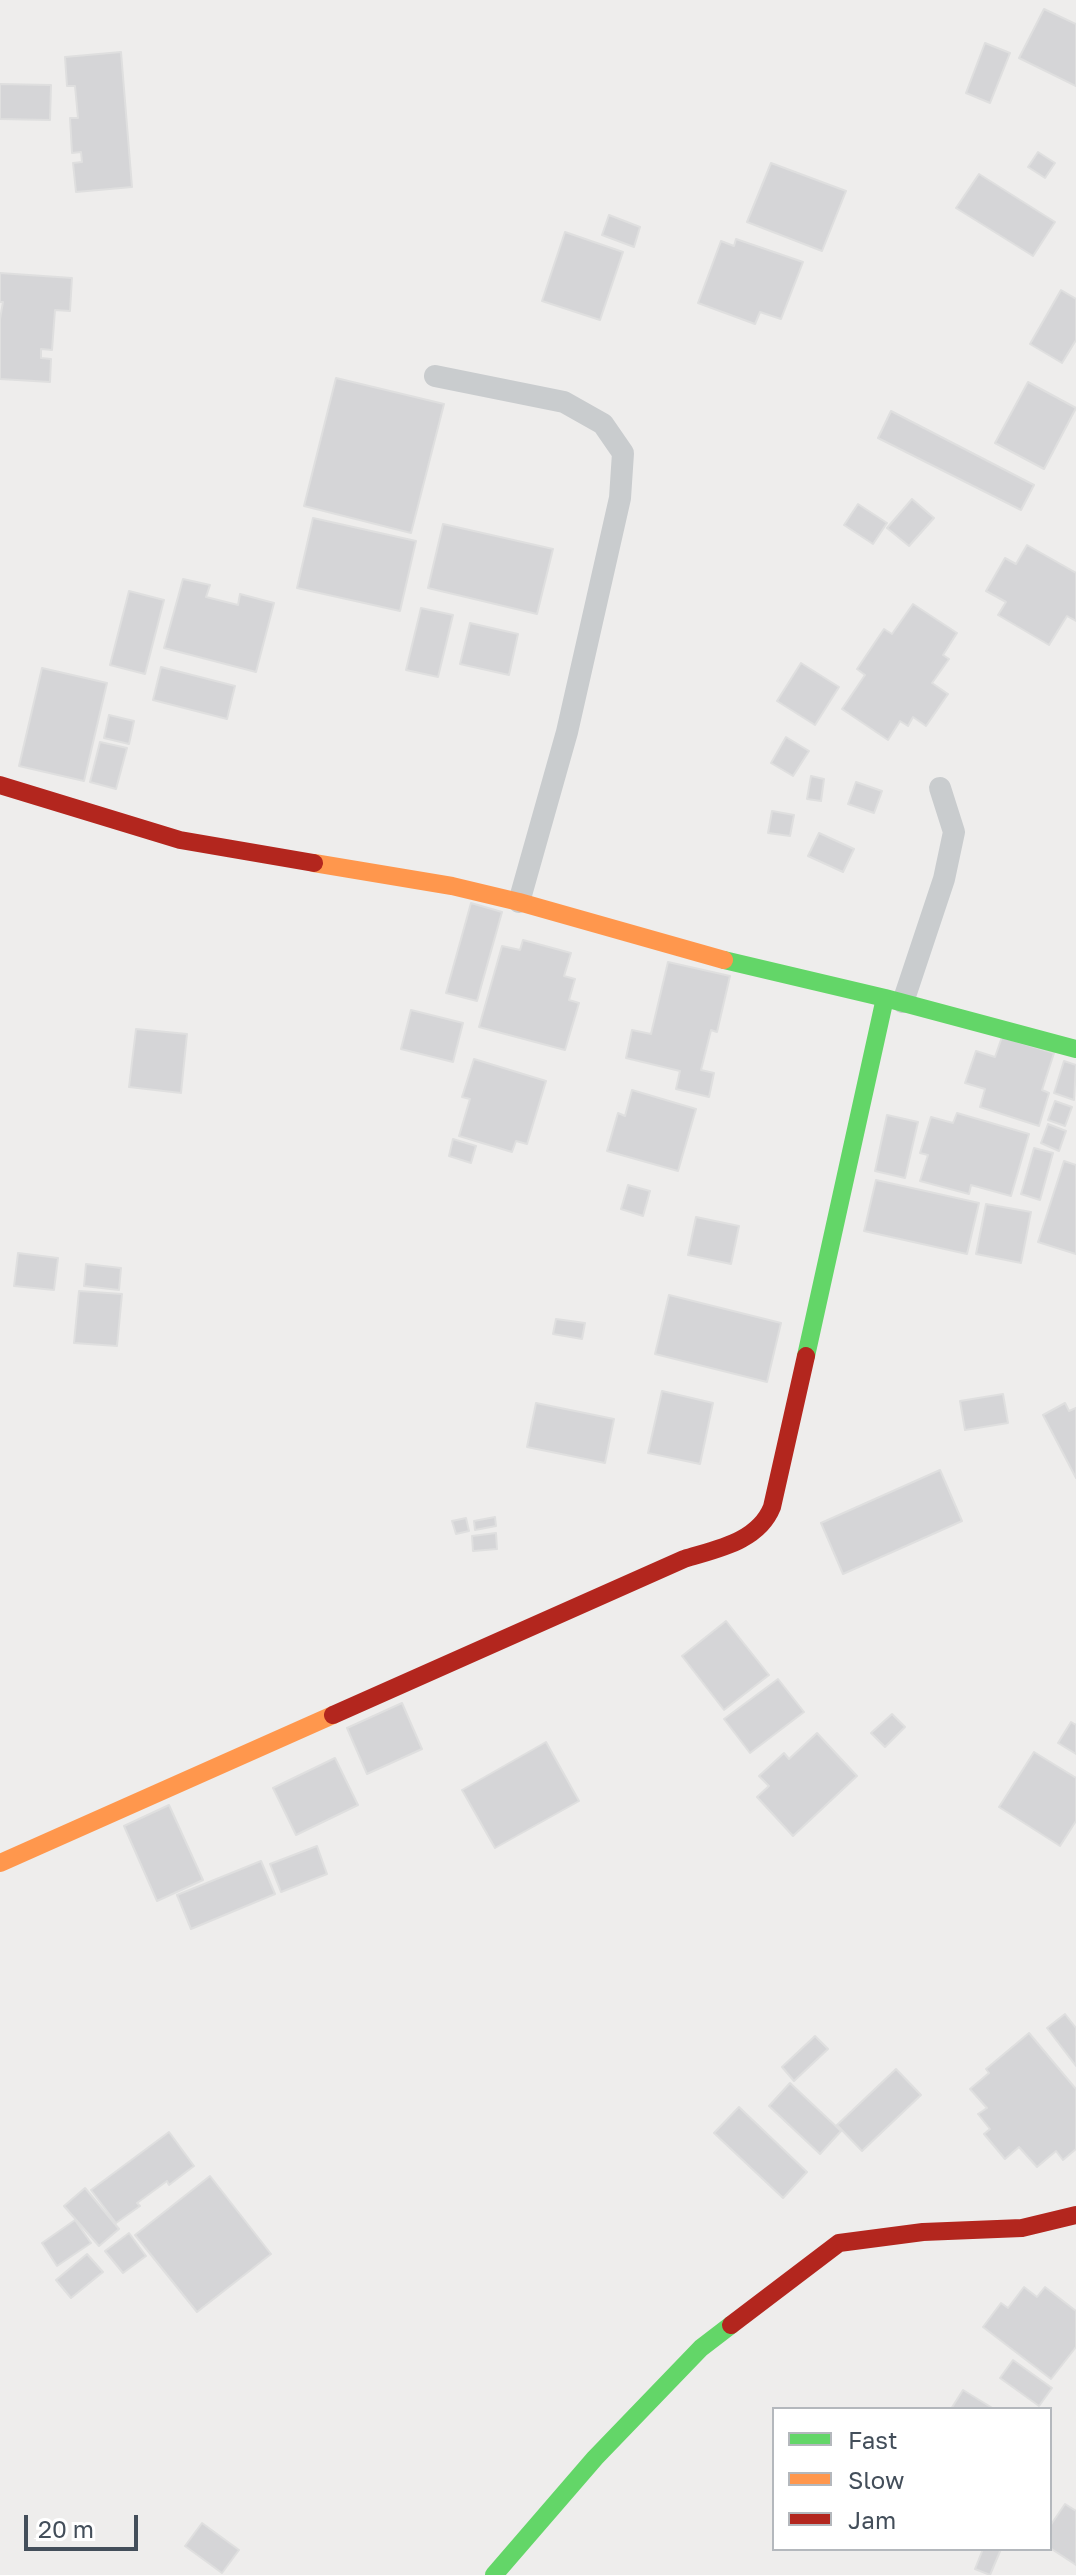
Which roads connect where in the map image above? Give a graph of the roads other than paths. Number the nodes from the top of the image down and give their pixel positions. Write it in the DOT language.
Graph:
graph roads {
  1 [pos="435,376"];
  2 [pos="0,785"];
  3 [pos="940,788"];
  4 [pos="519,902"];
  5 [pos="894,1000"];
  6 [pos="1076,1049"];
  7 [pos="0,1863"];
  8 [pos="1076,2215"];
  9 [pos="494,2575"];
  1 -- 4 [label="lane"];
  2 -- 4 [label="street"];
  3 -- 5 [label="lane"];
  4 -- 5 [label="street"];
  5 -- 6 [label="street"];
  5 -- 7 [label="street"];
  8 -- 9 [label="street"];
}
